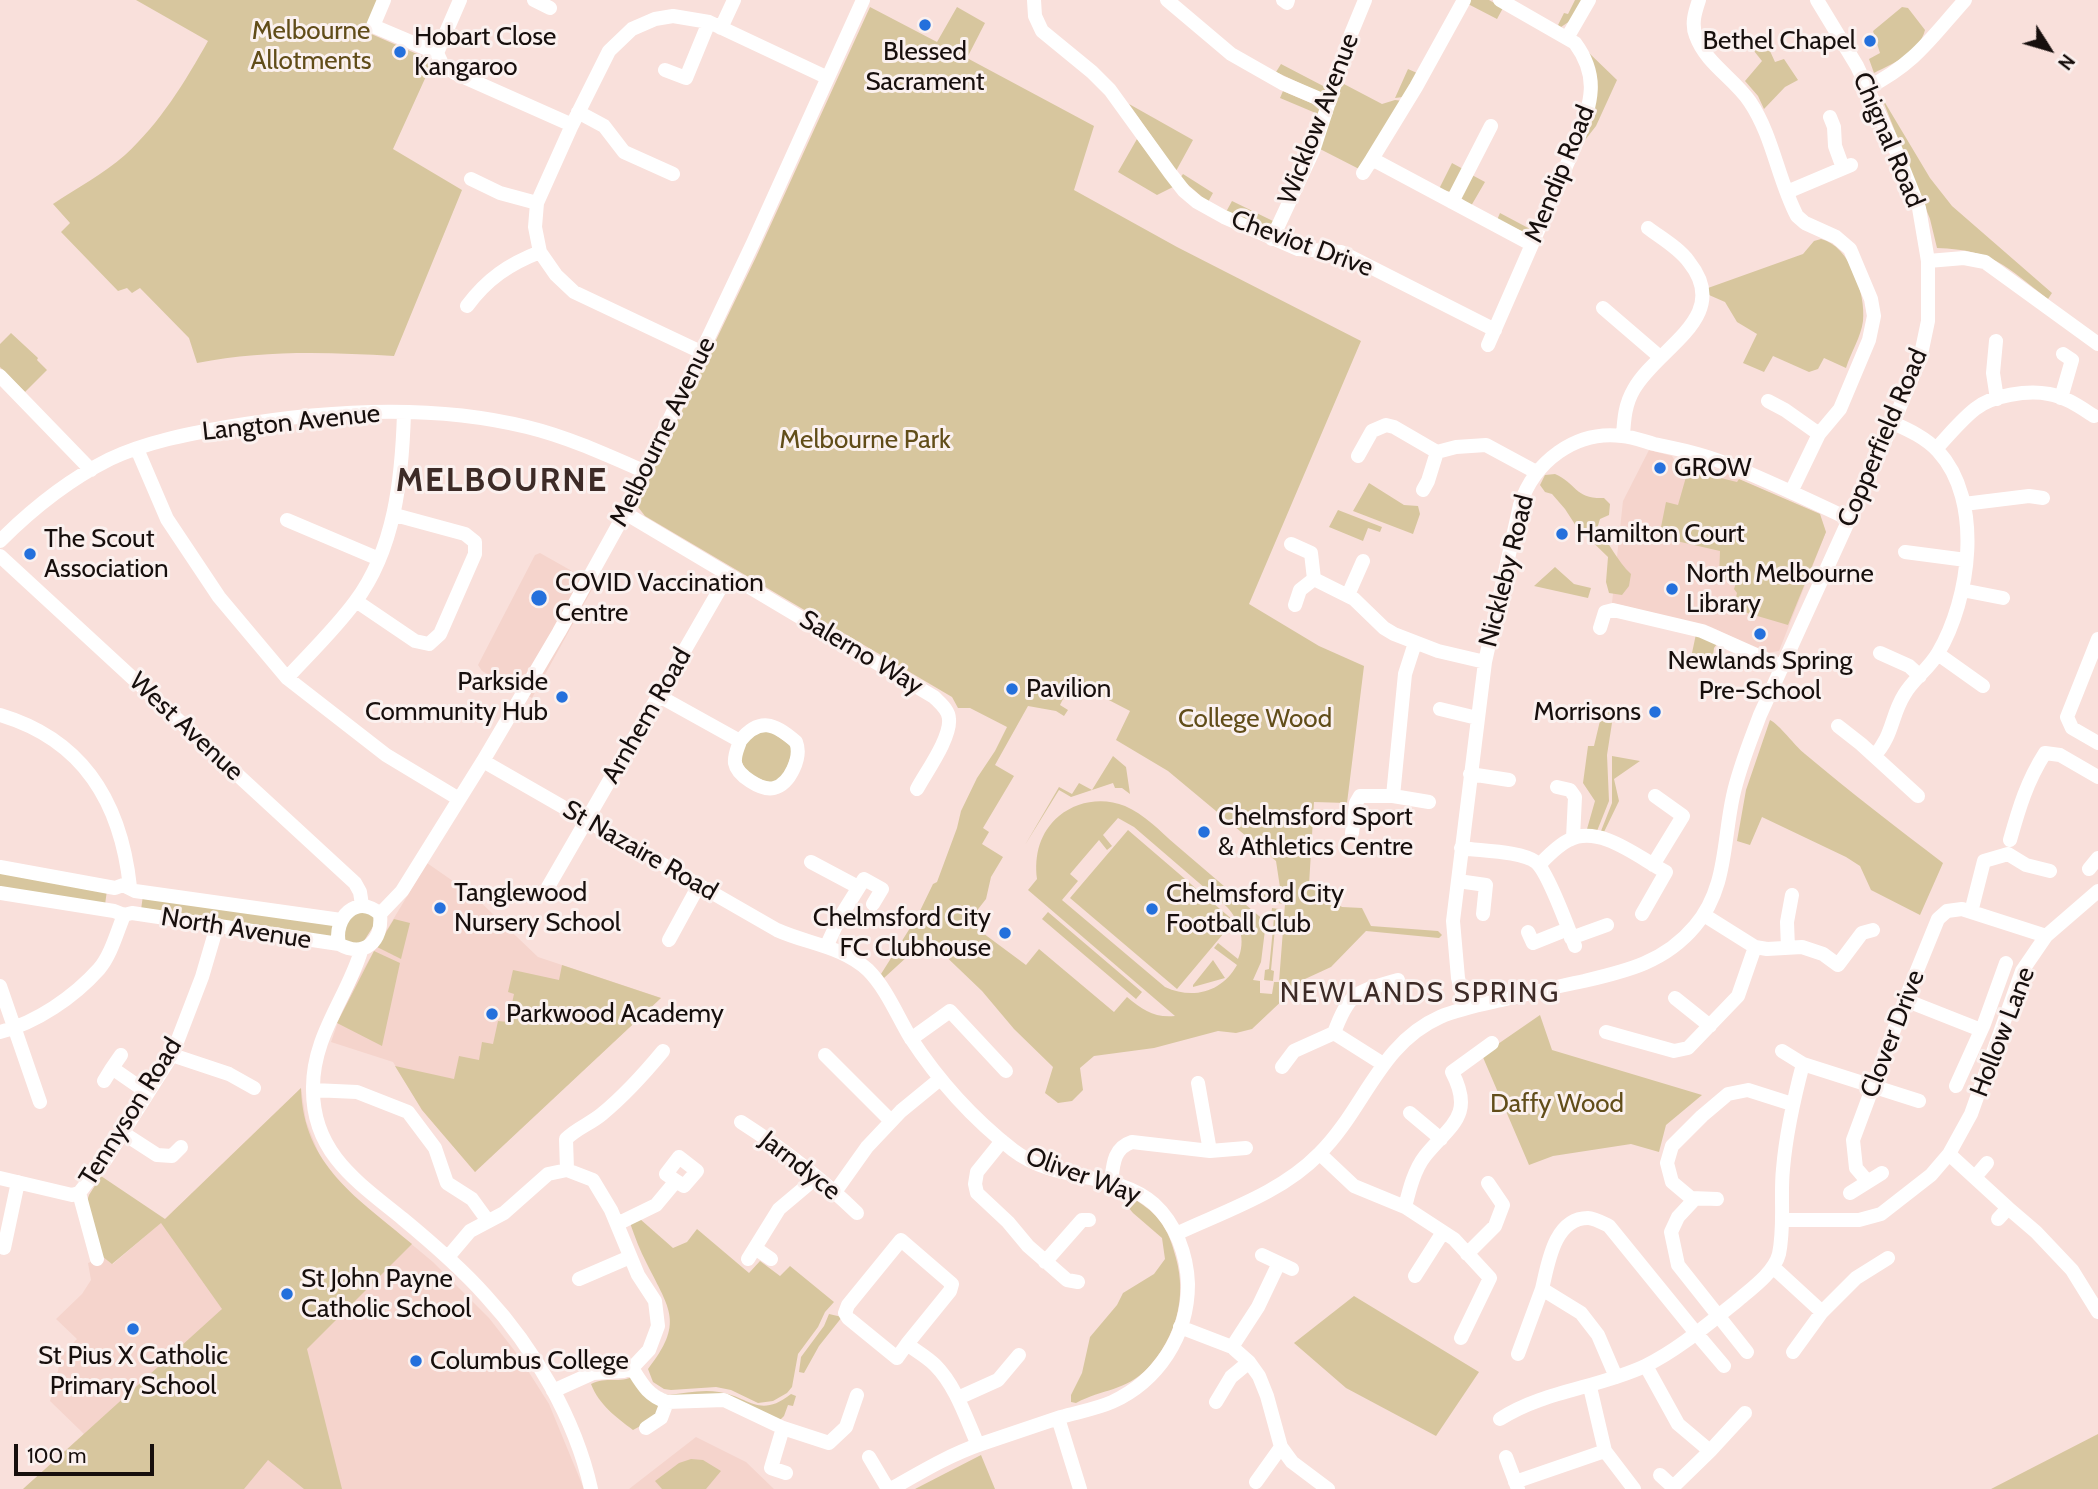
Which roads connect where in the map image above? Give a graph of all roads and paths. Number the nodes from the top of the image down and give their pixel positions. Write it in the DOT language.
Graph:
graph roads {
  1 [pos="384,0"];
  2 [pos="460,0"];
  3 [pos="534,0"];
  4 [pos="734,0"];
  5 [pos="863,0"];
  6 [pos="1034,0"];
  7 [pos="1167,0"];
  8 [pos="1283,0"];
  9 [pos="1288,0"];
  10 [pos="1366,0"];
  11 [pos="1464,0"];
  12 [pos="1500,0"];
  13 [pos="1589,0"];
  14 [pos="1699,0"];
  15 [pos="1817,0"];
  16 [pos="1965,0"];
  17 [pos="550,8"];
  18 [pos="715,25"];
  19 [pos="1567,38"];
  20 [pos="438,53"];
  21 [pos="665,70"];
  22 [pos="826,77"];
  23 [pos="1867,88"];
  24 [pos="1329,103"];
  25 [pos="1830,117"];
  26 [pos="575,119"];
  27 [pos="1491,126"];
  28 [pos="1372,159"];
  29 [pos="1363,173"];
  30 [pos="673,174"];
  31 [pos="471,179"];
  32 [pos="1787,192"];
  33 [pos="1452,202"];
  34 [pos="537,203"];
  35 [pos="1648,228"];
  36 [pos="1272,239"];
  37 [pos="1531,244"];
  38 [pos="540,252"];
  39 [pos="1928,261"];
  40 [pos="467,306"];
  41 [pos="1604,308"];
  42 [pos="1495,330"];
  43 [pos="1996,341"];
  44 [pos="2098,344"];
  45 [pos="1488,345"];
  46 [pos="701,352"];
  47 [pos="2063,354"];
  48 [pos="1660,357"];
  49 [pos="0,376"];
  50 [pos="2061,398"];
  51 [pos="1997,399"];
  52 [pos="1768,401"];
  53 [pos="404,414"];
  54 [pos="2094,416"];
  55 [pos="1893,423"];
  56 [pos="1819,434"];
  57 [pos="1623,436"];
  58 [pos="137,449"];
  59 [pos="1936,449"];
  60 [pos="1437,452"];
  61 [pos="1358,456"];
  62 [pos="91,470"];
  63 [pos="646,472"];
  64 [pos="1536,472"];
  65 [pos="1423,489"];
  66 [pos="1791,492"];
  67 [pos="2043,498"];
  68 [pos="1964,505"];
  69 [pos="625,513"];
  70 [pos="395,515"];
  71 [pos="1849,519"];
  72 [pos="287,520"];
  73 [pos="0,541"];
  74 [pos="1291,544"];
  75 [pos="1905,552"];
  76 [pos="0,556"];
  77 [pos="379,559"];
  78 [pos="1966,560"];
  79 [pos="1363,561"];
  80 [pos="728,575"];
  81 [pos="1314,579"];
  82 [pos="1962,590"];
  83 [pos="1348,595"];
  84 [pos="2003,598"];
  85 [pos="356,601"];
  86 [pos="1295,604"];
  87 [pos="1600,628"];
  88 [pos="2098,639"];
  89 [pos="1415,643"];
  90 [pos="1880,653"];
  91 [pos="1938,654"];
  92 [pos="1485,662"];
  93 [pos="1783,667"];
  94 [pos="1920,676"];
  95 [pos="287,678"];
  96 [pos="1983,686"];
  97 [pos="659,696"];
  98 [pos="1440,709"];
  99 [pos="0,715"];
  100 [pos="1476,719"];
  101 [pos="1838,726"];
  102 [pos="740,741"];
  103 [pos="2098,743"];
  104 [pos="1874,756"];
  105 [pos="483,761"];
  106 [pos="1470,774"];
  107 [pos="2098,778"];
  108 [pos="1509,780"];
  109 [pos="1557,787"];
  110 [pos="917,789"];
  111 [pos="1393,796"];
  112 [pos="1655,796"];
  113 [pos="1918,796"];
  114 [pos="459,799"];
  115 [pos="1429,802"];
  116 [pos="587,821"];
  117 [pos="1352,833"];
  118 [pos="1573,838"];
  119 [pos="2010,840"];
  120 [pos="1461,848"];
  121 [pos="811,862"];
  122 [pos="1539,865"];
  123 [pos="1653,865"];
  124 [pos="0,867"];
  125 [pos="2050,871"];
  126 [pos="1458,881"];
  127 [pos="699,885"];
  128 [pos="548,887"];
  129 [pos="858,887"];
  130 [pos="127,889"];
  131 [pos="2098,891"];
  132 [pos="0,893"];
  133 [pos="1792,895"];
  134 [pos="873,904"];
  135 [pos="362,905"];
  136 [pos="1971,912"];
  137 [pos="123,913"];
  138 [pos="380,914"];
  139 [pos="1483,914"];
  140 [pos="1642,914"];
  141 [pos="1704,915"];
  142 [pos="341,920"];
  143 [pos="1607,925"];
  144 [pos="217,926"];
  145 [pos="1873,930"];
  146 [pos="1528,932"];
  147 [pos="2046,936"];
  148 [pos="1571,938"];
  149 [pos="798,939"];
  150 [pos="669,940"];
  151 [pos="340,944"];
  152 [pos="827,946"];
  153 [pos="1755,947"];
  154 [pos="1788,948"];
  155 [pos="361,950"];
  156 [pos="2006,962"];
  157 [pos="1398,980"];
  158 [pos="0,986"];
  159 [pos="1675,998"];
  160 [pos="1905,1000"];
  161 [pos="1466,1008"];
  162 [pos="1710,1026"];
  163 [pos="7,1030"];
  164 [pos="1981,1030"];
  165 [pos="1606,1032"];
  166 [pos="1334,1033"];
  167 [pos="911,1039"];
  168 [pos="1492,1043"];
  169 [pos="663,1051"];
  170 [pos="1782,1051"];
  171 [pos="121,1055"];
  172 [pos="172,1055"];
  173 [pos="825,1055"];
  174 [pos="1383,1064"];
  175 [pos="1803,1064"];
  176 [pos="1282,1067"];
  177 [pos="1006,1071"];
  178 [pos="940,1079"];
  179 [pos="1198,1083"];
  180 [pos="1872,1086"];
  181 [pos="1956,1086"];
  182 [pos="254,1088"];
  183 [pos="313,1090"];
  184 [pos="148,1093"];
  185 [pos="1919,1101"];
  186 [pos="40,1102"];
  187 [pos="1792,1104"];
  188 [pos="1410,1113"];
  189 [pos="891,1121"];
  190 [pos="741,1122"];
  191 [pos="123,1133"];
  192 [pos="1441,1139"];
  193 [pos="1002,1141"];
  194 [pos="1245,1148"];
  195 [pos="1210,1151"];
  196 [pos="1320,1154"];
  197 [pos="1949,1154"];
  198 [pos="178,1157"];
  199 [pos="1987,1163"];
  200 [pos="567,1171"];
  201 [pos="1882,1173"];
  202 [pos="817,1177"];
  203 [pos="1975,1177"];
  204 [pos="0,1178"];
  205 [pos="676,1181"];
  206 [pos="18,1182"];
  207 [pos="1868,1182"];
  208 [pos="1111,1183"];
  209 [pos="1488,1183"];
  210 [pos="835,1192"];
  211 [pos="1850,1193"];
  212 [pos="79,1194"];
  213 [pos="1691,1198"];
  214 [pos="1717,1199"];
  215 [pos="1405,1207"];
  216 [pos="857,1213"];
  217 [pos="1089,1220"];
  218 [pos="1783,1220"];
  219 [pos="488,1221"];
  220 [pos="617,1224"];
  221 [pos="1443,1232"];
  222 [pos="1176,1234"];
  223 [pos="4,1248"];
  224 [pos="1467,1254"];
  225 [pos="1262,1255"];
  226 [pos="448,1257"];
  227 [pos="630,1257"];
  228 [pos="1888,1258"];
  229 [pos="97,1259"];
  230 [pos="771,1259"];
  231 [pos="1045,1262"];
  232 [pos="1773,1267"];
  233 [pos="1415,1276"];
  234 [pos="579,1279"];
  235 [pos="1078,1282"];
  236 [pos="1542,1289"];
  237 [pos="1822,1312"];
  238 [pos="2098,1312"];
  239 [pos="1720,1315"];
  240 [pos="1180,1327"];
  241 [pos="1696,1333"];
  242 [pos="1461,1338"];
  243 [pos="907,1344"];
  244 [pos="1233,1347"];
  245 [pos="1747,1352"];
  246 [pos="1793,1352"];
  247 [pos="1518,1354"];
  248 [pos="1019,1355"];
  249 [pos="1249,1362"];
  250 [pos="1646,1366"];
  251 [pos="1724,1366"];
  252 [pos="632,1368"];
  253 [pos="1616,1377"];
  254 [pos="1590,1387"];
  255 [pos="553,1391"];
  256 [pos="857,1395"];
  257 [pos="958,1398"];
  258 [pos="667,1402"];
  259 [pos="1216,1402"];
  260 [pos="1745,1413"];
  261 [pos="1058,1418"];
  262 [pos="1500,1419"];
  263 [pos="646,1428"];
  264 [pos="783,1428"];
  265 [pos="978,1445"];
  266 [pos="1281,1447"];
  267 [pos="1605,1451"];
  268 [pos="1710,1451"];
  269 [pos="869,1457"];
  270 [pos="1506,1457"];
  271 [pos="786,1473"];
  272 [pos="1660,1475"];
  273 [pos="1256,1482"];
  274 [pos="1516,1486"];
  275 [pos="591,1489"];
  276 [pos="890,1489"];
  277 [pos="1080,1489"];
  278 [pos="1328,1489"];
  279 [pos="1634,1489"];
  1 -- 20 [label="street"];
  2 -- 20 [label="street"];
  3 -- 17 [label="street"];
  4 -- 18 [label="street"];
  5 -- 22 [label="street, Melbourne Avenue"];
  6 -- 36 [label="street, Cheviot Drive"];
  7 -- 24 [label="street"];
  8 -- 9 [label="street"];
  10 -- 24 [label="street, Wicklow Avenue"];
  11 -- 28 [label="street"];
  12 -- 19 [label="street, Mendip Road"];
  13 -- 19 [label="street"];
  14 -- 32 [label="street"];
  15 -- 23 [label="street, Chignal Road"];
  16 -- 23 [label="street"];
  18 -- 21 [label="street"];
  18 -- 22 [label="street"];
  18 -- 26 [label="street"];
  19 -- 37 [label="street, Mendip Road"];
  20 -- 26 [label="street"];
  22 -- 46 [label="street, Melbourne Avenue"];
  23 -- 39 [label="street, Chignal Road"];
  24 -- 36 [label="street, Wicklow Avenue"];
  25 -- 32 [label="street"];
  26 -- 30 [label="street"];
  26 -- 34 [label="street"];
  27 -- 33 [label="street"];
  28 -- 29 [label="street"];
  28 -- 33 [label="street"];
  31 -- 34 [label="street"];
  32 -- 56 [label="street"];
  33 -- 37 [label="street"];
  34 -- 38 [label="street"];
  35 -- 48 [label="street"];
  36 -- 42 [label="street, Cheviot Drive"];
  37 -- 42 [label="street, Mendip Road"];
  38 -- 40 [label="street"];
  38 -- 46 [label="street"];
  39 -- 44 [label="street"];
  39 -- 55 [label="street, Copperfield Road"];
  41 -- 48 [label="street"];
  42 -- 45 [label="street, Mendip Road"];
  43 -- 51 [label="street"];
  46 -- 63 [label="street, Melbourne Avenue"];
  47 -- 50 [label="street"];
  48 -- 57 [label="street"];
  49 -- 62 [label="street"];
  50 -- 51 [label="street"];
  50 -- 54 [label="street"];
  51 -- 59 [label="street"];
  52 -- 56 [label="street"];
  53 -- 58 [label="street, Langton Avenue"];
  53 -- 63 [label="street, Langton Avenue"];
  53 -- 70 [label="street"];
  55 -- 59 [label="street"];
  55 -- 71 [label="street, Copperfield Road"];
  56 -- 66 [label="street"];
  57 -- 64 [label="street, Nickleby Road"];
  57 -- 66 [label="street, Nickleby Road"];
  58 -- 62 [label="street, Langton Avenue"];
  58 -- 95 [label="street"];
  59 -- 68 [label="street"];
  60 -- 61 [label="street"];
  60 -- 64 [label="street"];
  60 -- 65 [label="street"];
  62 -- 73 [label="street, Langton Avenue"];
  63 -- 69 [label="street, Melbourne Avenue"];
  64 -- 92 [label="street, Nickleby Road"];
  66 -- 71 [label="street, Nickleby Road"];
  67 -- 68 [label="street"];
  68 -- 78 [label="street"];
  69 -- 80 [label="street, Salerno Way"];
  69 -- 105 [label="street, Melbourne Avenue"];
  70 -- 77 [label="street"];
  70 -- 85 [label="street"];
  71 -- 93 [label="street, Copperfield Road"];
  72 -- 77 [label="street"];
  74 -- 81 [label="street"];
  75 -- 78 [label="street"];
  76 -- 135 [label="street, West Avenue"];
  77 -- 85 [label="street"];
  78 -- 82 [label="street"];
  79 -- 83 [label="street"];
  80 -- 97 [label="street, Arnhem Road"];
  80 -- 110 [label="street, Salerno Way"];
  81 -- 83 [label="street"];
  81 -- 86 [label="street"];
  82 -- 84 [label="street"];
  82 -- 91 [label="street"];
  83 -- 89 [label="street"];
  85 -- 95 [label="street"];
  87 -- 93 [label="street"];
  88 -- 103 [label="street"];
  89 -- 92 [label="street"];
  89 -- 111 [label="street"];
  90 -- 94 [label="street"];
  91 -- 94 [label="street"];
  91 -- 96 [label="street"];
  92 -- 100 [label="street, Nickleby Road"];
  93 -- 141 [label="street, Copperfield Road"];
  94 -- 104 [label="street"];
  95 -- 114 [label="street"];
  97 -- 102 [label="street"];
  97 -- 116 [label="street, Arnhem Road"];
  98 -- 100 [label="street"];
  99 -- 130 [label="street"];
  100 -- 106 [label="street, Nickleby Road"];
  101 -- 104 [label="street"];
  102 -- 102 [label="street"];
  104 -- 113 [label="street"];
  105 -- 114 [label="street, Melbourne Avenue"];
  105 -- 116 [label="street, St Nazaire Road"];
  106 -- 108 [label="street"];
  106 -- 120 [label="street, Nickleby Road"];
  107 -- 119 [label="street"];
  109 -- 118 [label="street"];
  111 -- 115 [label="street"];
  111 -- 117 [label="street"];
  112 -- 123 [label="street"];
  114 -- 138 [label="street, Melbourne Avenue"];
  116 -- 127 [label="street, St Nazaire Road"];
  116 -- 128 [label="street, Arnhem Road"];
  118 -- 122 [label="street"];
  118 -- 123 [label="street"];
  120 -- 122 [label="street"];
  120 -- 126 [label="street, Nickleby Road"];
  121 -- 129 [label="street"];
  122 -- 148 [label="street"];
  123 -- 140 [label="street"];
  124 -- 130 [label="street, North Avenue"];
  125 -- 136 [label="street"];
  126 -- 139 [label="street"];
  126 -- 161 [label="street, Nickleby Road"];
  127 -- 149 [label="street, St Nazaire Road"];
  127 -- 150 [label="street"];
  129 -- 134 [label="street"];
  129 -- 152 [label="street"];
  130 -- 137 [label="street, North Avenue"];
  130 -- 137 [label="street"];
  130 -- 142 [label="street, North Avenue"];
  131 -- 147 [label="street, Hollow Lane"];
  132 -- 137 [label="street, North Avenue"];
  133 -- 154 [label="street"];
  135 -- 138 [label="street"];
  135 -- 142 [label="street"];
  136 -- 147 [label="street, Clover Drive"];
  136 -- 160 [label="street, Clover Drive"];
  137 -- 144 [label="street, North Avenue"];
  137 -- 163 [label="street"];
  138 -- 155 [label="street, Melbourne Avenue"];
  141 -- 153 [label="street"];
  141 -- 161 [label="street, Copperfield Road"];
  142 -- 151 [label="street"];
  143 -- 148 [label="street"];
  144 -- 151 [label="street, North Avenue"];
  144 -- 172 [label="street, Tennyson Road"];
  145 -- 154 [label="street"];
  146 -- 148 [label="street"];
  147 -- 197 [label="street, Hollow Lane"];
  149 -- 152 [label="street, Oliver Way"];
  151 -- 155 [label="street"];
  152 -- 167 [label="street, Oliver Way"];
  153 -- 154 [label="street"];
  153 -- 162 [label="street"];
  155 -- 183 [label="street, Melbourne Avenue"];
  156 -- 164 [label="street"];
  157 -- 166 [label="street"];
  158 -- 163 [label="street"];
  159 -- 162 [label="street"];
  160 -- 164 [label="street"];
  160 -- 180 [label="street, Clover Drive"];
  161 -- 174 [label="street, Copperfield Road"];
  162 -- 165 [label="street"];
  163 -- 186 [label="street"];
  164 -- 181 [label="street"];
  166 -- 174 [label="street"];
  166 -- 176 [label="street"];
  167 -- 177 [label="street"];
  167 -- 178 [label="street, Oliver Way"];
  168 -- 192 [label="street"];
  169 -- 200 [label="street"];
  170 -- 175 [label="street"];
  171 -- 184 [label="street"];
  172 -- 182 [label="street"];
  172 -- 184 [label="street, Tennyson Road"];
  173 -- 189 [label="street"];
  174 -- 196 [label="street, Copperfield Road"];
  175 -- 180 [label="street"];
  175 -- 187 [label="street"];
  178 -- 189 [label="street"];
  178 -- 193 [label="street, Oliver Way"];
  179 -- 195 [label="street"];
  180 -- 185 [label="street"];
  180 -- 207 [label="street, Clover Drive"];
  183 -- 219 [label="street"];
  183 -- 226 [label="street, Melbourne Avenue"];
  184 -- 191 [label="street, Tennyson Road"];
  187 -- 213 [label="street"];
  187 -- 218 [label="street"];
  188 -- 192 [label="street"];
  189 -- 210 [label="street"];
  190 -- 202 [label="street, Jarndyce"];
  191 -- 198 [label="street"];
  191 -- 212 [label="street, Tennyson Road"];
  192 -- 215 [label="street"];
  193 -- 208 [label="street, Oliver Way"];
  193 -- 231 [label="street"];
  194 -- 195 [label="street"];
  195 -- 208 [label="street"];
  196 -- 215 [label="street"];
  196 -- 222 [label="street, Copperfield Road"];
  197 -- 203 [label="street"];
  197 -- 218 [label="street, Hollow Lane"];
  199 -- 203 [label="street"];
  200 -- 219 [label="street"];
  200 -- 220 [label="street"];
  201 -- 207 [label="street"];
  202 -- 210 [label="street, Jarndyce"];
  202 -- 230 [label="street"];
  203 -- 238 [label="street"];
  204 -- 206 [label="street"];
  205 -- 220 [label="street"];
  206 -- 212 [label="street"];
  206 -- 223 [label="street"];
  207 -- 211 [label="street"];
  208 -- 222 [label="street, Oliver Way"];
  209 -- 224 [label="street"];
  210 -- 216 [label="street, Jarndyce"];
  212 -- 229 [label="street, Tennyson Road"];
  213 -- 214 [label="street"];
  213 -- 239 [label="street"];
  215 -- 221 [label="street"];
  217 -- 231 [label="street"];
  218 -- 232 [label="street"];
  219 -- 226 [label="street"];
  220 -- 227 [label="street"];
  221 -- 224 [label="street"];
  221 -- 233 [label="street"];
  222 -- 240 [label="street, Oliver Way"];
  224 -- 242 [label="street"];
  225 -- 244 [label="street"];
  226 -- 255 [label="street, Melbourne Avenue"];
  227 -- 234 [label="street"];
  227 -- 252 [label="street"];
  228 -- 237 [label="street"];
  231 -- 235 [label="street"];
  232 -- 237 [label="street"];
  232 -- 239 [label="street"];
  236 -- 241 [label="street"];
  236 -- 247 [label="street"];
  236 -- 253 [label="street"];
  237 -- 246 [label="street"];
  239 -- 241 [label="street"];
  239 -- 245 [label="street"];
  240 -- 244 [label="street"];
  240 -- 261 [label="street, Oliver Way"];
  241 -- 250 [label="street"];
  241 -- 251 [label="street"];
  243 -- 243 [label="street"];
  243 -- 257 [label="street"];
  244 -- 249 [label="street"];
  248 -- 257 [label="street"];
  249 -- 259 [label="street"];
  249 -- 266 [label="street"];
  250 -- 253 [label="street"];
  250 -- 268 [label="street"];
  252 -- 255 [label="street"];
  252 -- 258 [label="street"];
  253 -- 254 [label="street"];
  254 -- 262 [label="street"];
  254 -- 267 [label="street"];
  255 -- 275 [label="street, Melbourne Avenue"];
  256 -- 264 [label="street"];
  257 -- 265 [label="street"];
  258 -- 263 [label="street"];
  258 -- 264 [label="street"];
  260 -- 268 [label="street"];
  261 -- 265 [label="street, Oliver Way"];
  261 -- 277 [label="street"];
  264 -- 271 [label="street"];
  265 -- 276 [label="street, Oliver Way"];
  266 -- 273 [label="street"];
  266 -- 278 [label="street"];
  267 -- 274 [label="street"];
  267 -- 279 [label="street"];
  268 -- 272 [label="street"];
  269 -- 276 [label="street"];
  270 -- 274 [label="street"];
}
